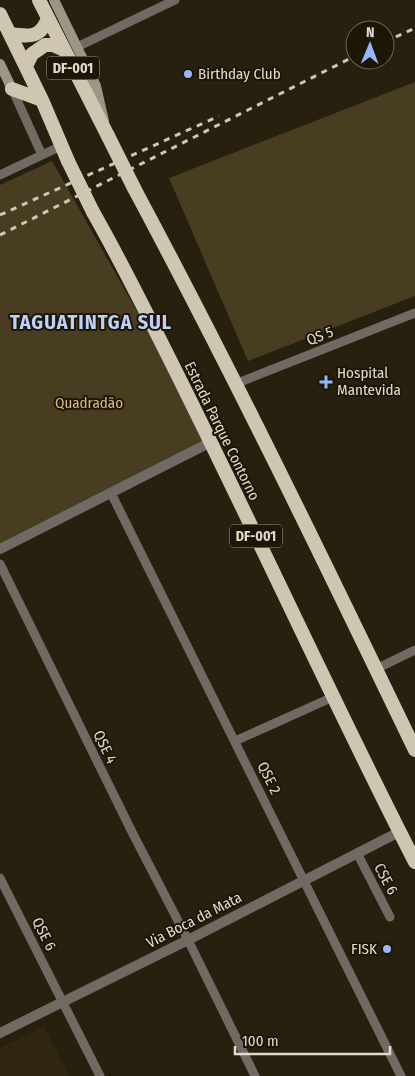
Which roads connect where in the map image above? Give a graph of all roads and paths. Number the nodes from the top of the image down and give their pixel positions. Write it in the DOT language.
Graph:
graph roads {
  1 [pos="39,0"];
  2 [pos="54,0"];
  3 [pos="175,0"];
  4 [pos="0,14"];
  5 [pos="48,18"];
  6 [pos="10,34"];
  7 [pos="71,49"];
  8 [pos="0,64"];
  9 [pos="26,66"];
  10 [pos="12,89"];
  11 [pos="42,100"];
  12 [pos="61,146"];
  13 [pos="42,155"];
  14 [pos="0,175"];
  15 [pos="415,313"];
  16 [pos="235,384"];
  17 [pos="210,442"];
  18 [pos="111,493"];
  19 [pos="0,549"];
  20 [pos="0,564"];
  21 [pos="415,650"];
  22 [pos="376,669"];
  23 [pos="333,697"];
  24 [pos="235,741"];
  25 [pos="415,750"];
  26 [pos="401,831"];
  27 [pos="357,853"];
  28 [pos="415,862"];
  29 [pos="0,878"];
  30 [pos="304,880"];
  31 [pos="390,917"];
  32 [pos="188,940"];
  33 [pos="63,1002"];
  34 [pos="0,1033"];
  35 [pos="100,1076"];
  36 [pos="255,1076"];
  37 [pos="401,1076"];
  1 -- 5 [label="highway, DF-001"];
  2 -- 7 [label="main road"];
  3 -- 7 [label="street"];
  4 -- 6 [label="highway, Estrada Parque Contorno / DF-001"];
  5 -- 6 [label="highway"];
  5 -- 7 [label="highway, DF-001"];
  6 -- 9 [label="highway, Estrada Parque Contorno / DF-001"];
  7 -- 9 [label="highway"];
  7 -- 16 [label="highway, DF-001, bridge"];
  8 -- 10 [label="main road"];
  9 -- 11 [label="highway, Estrada Parque Contorno / DF-001"];
  10 -- 11 [label="highway"];
  10 -- 13 [label="street"];
  11 -- 12 [label="highway, Estrada Parque Contorno / DF-001"];
  12 -- 13 [label="street"];
  12 -- 17 [label="highway, Estrada Parque Contorno / DF-001, bridge"];
  13 -- 14 [label="street"];
  15 -- 16 [label="street, QS 5"];
  16 -- 22 [label="highway, DF-001"];
  17 -- 18 [label="street"];
  17 -- 23 [label="highway, Estrada Parque Contorno / DF-001"];
  18 -- 19 [label="street"];
  18 -- 24 [label="street, QSE 2"];
  20 -- 32 [label="street, QSE 4"];
  21 -- 22 [label="street"];
  22 -- 25 [label="highway, DF-001"];
  23 -- 24 [label="street"];
  23 -- 26 [label="highway, Estrada Parque Contorno / DF-001"];
  24 -- 30 [label="street, QSE 2"];
  26 -- 27 [label="street, Via Boca da Mata"];
  26 -- 28 [label="highway, Estrada Parque Contorno / DF-001"];
  27 -- 30 [label="street, Via Boca da Mata"];
  27 -- 31 [label="street, CSE 6"];
  29 -- 33 [label="street, QSE 6"];
  30 -- 32 [label="street, Via Boca da Mata"];
  30 -- 37 [label="street, QSE 2"];
  32 -- 33 [label="street, Via Boca da Mata"];
  32 -- 36 [label="street, QSE 4"];
  33 -- 34 [label="street, Via Boca da Mata"];
  33 -- 35 [label="street, QSE 6"];
}
